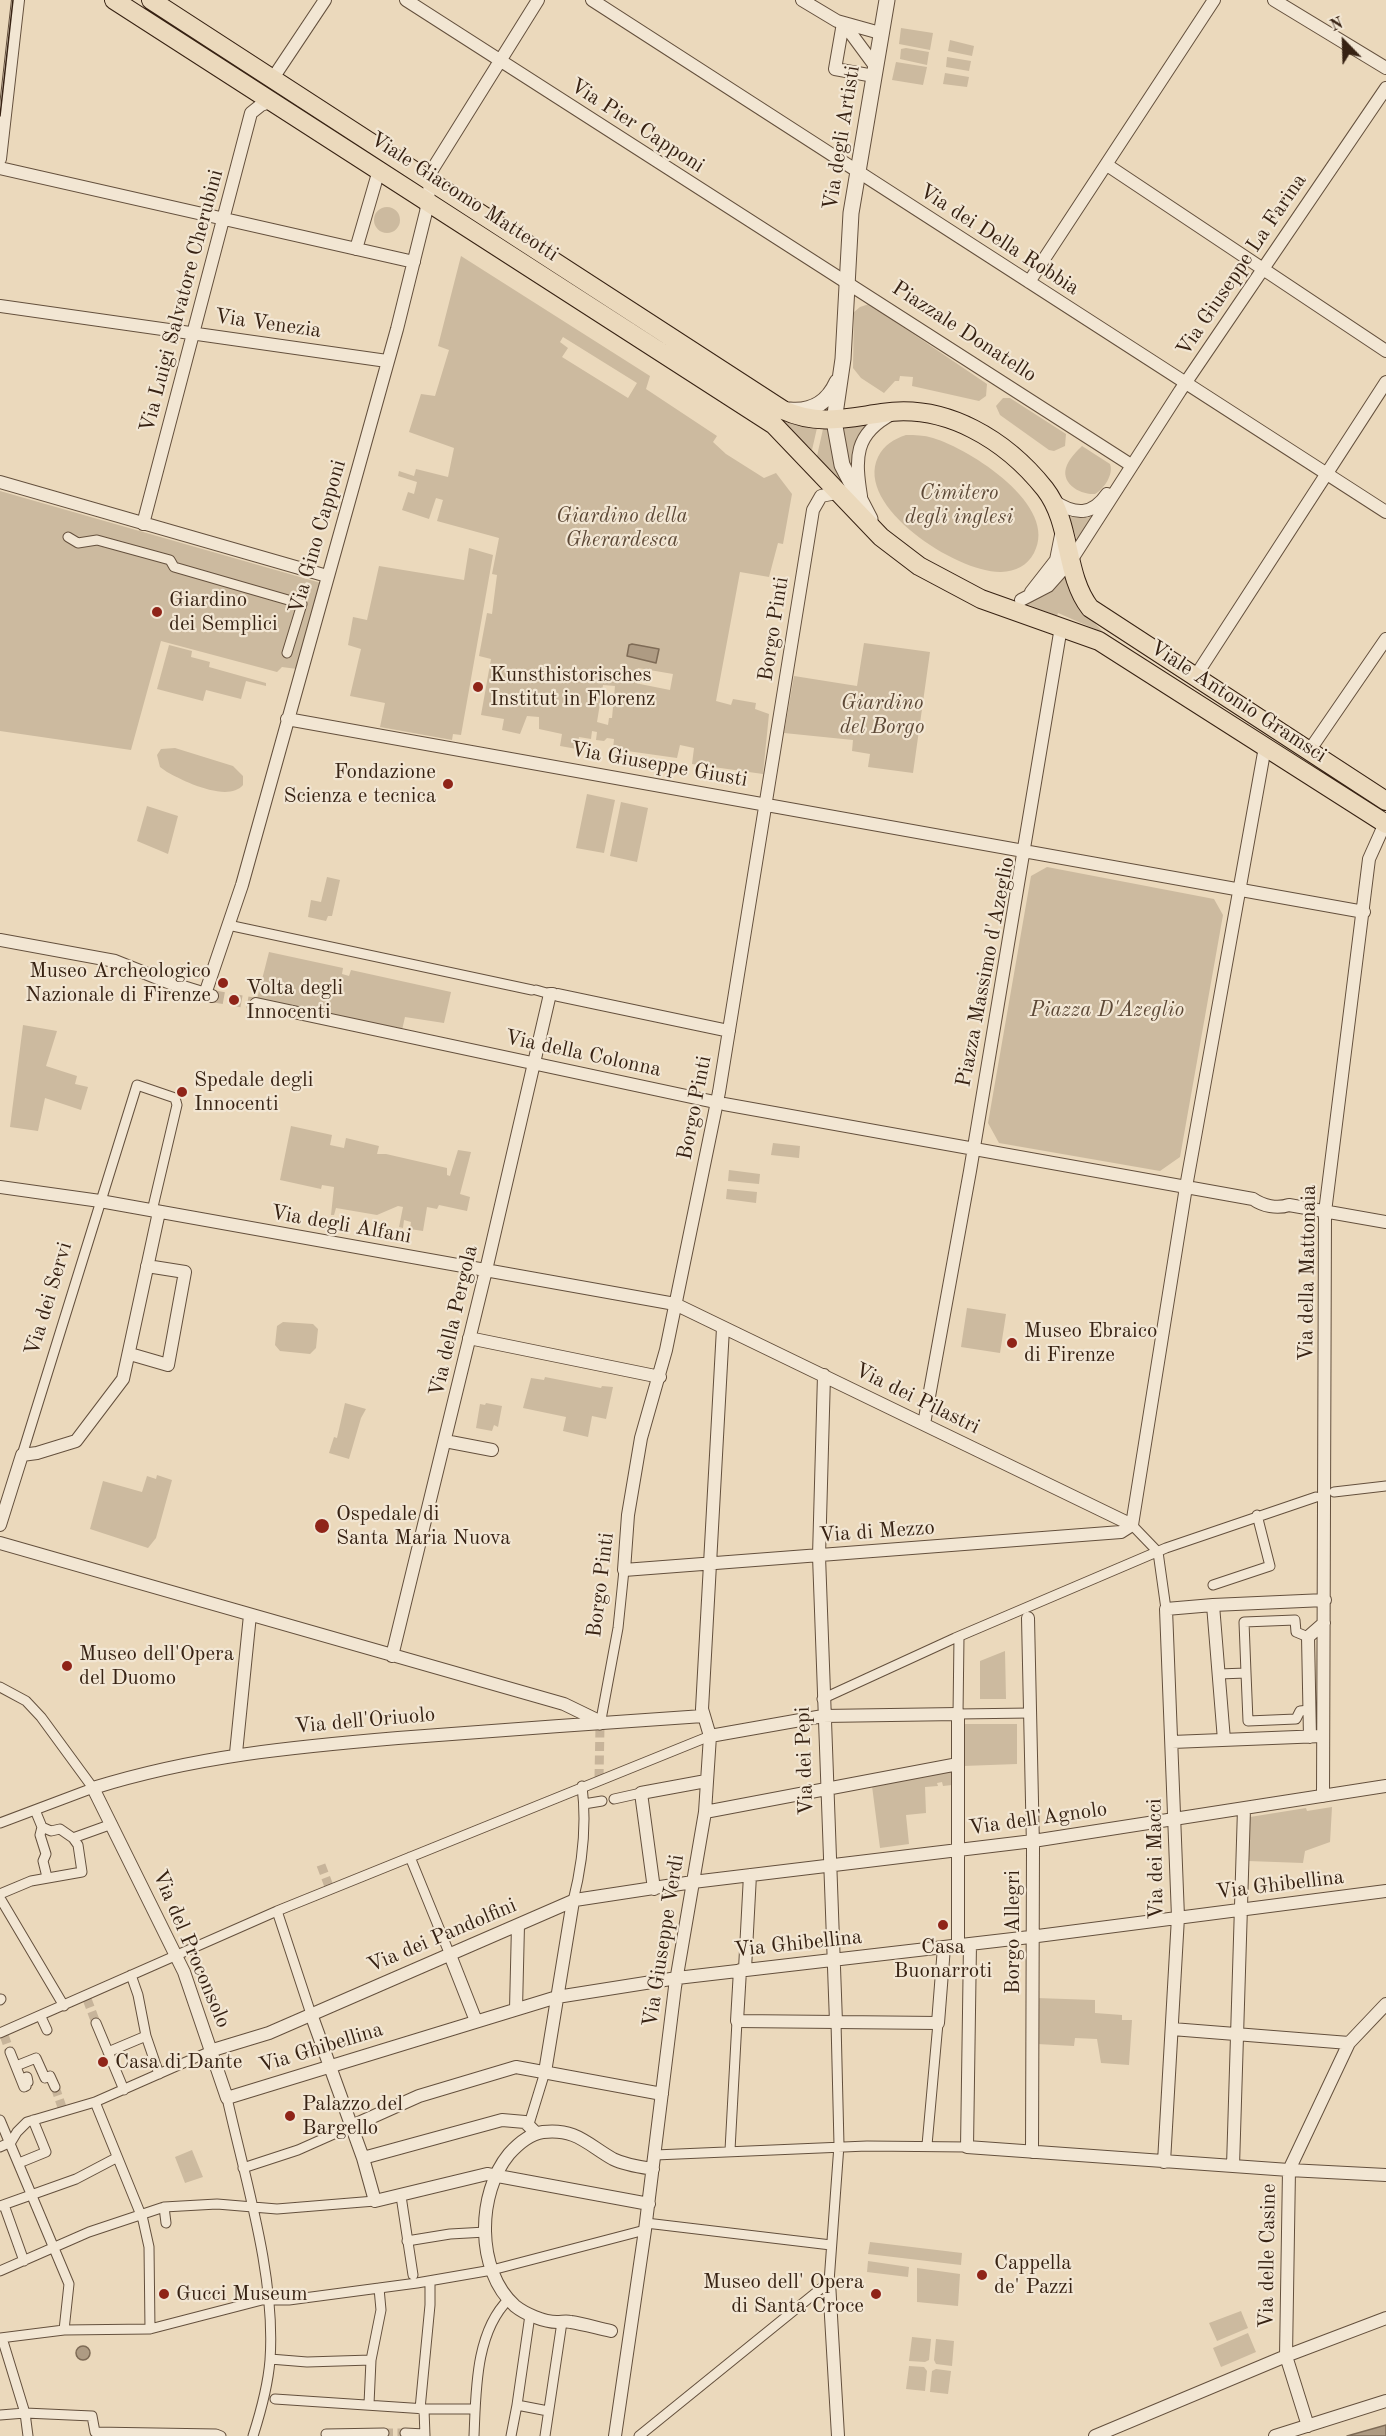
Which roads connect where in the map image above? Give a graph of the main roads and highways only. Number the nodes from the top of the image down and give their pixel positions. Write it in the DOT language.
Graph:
graph roads {
  1 [pos="114,0"];
  2 [pos="151,0"];
  3 [pos="1080,592"];
  4 [pos="1061,627"];
  5 [pos="1386,801"];
  6 [pos="1386,822"];
  1 -- 4 [label="main road, Viale Giacomo Matteotti"];
  2 -- 3 [label="main road, Viale Giacomo Matteotti"];
  3 -- 5 [label="main road, Viale Antonio Gramsci"];
  4 -- 6 [label="main road, Viale Antonio Gramsci"];
}
